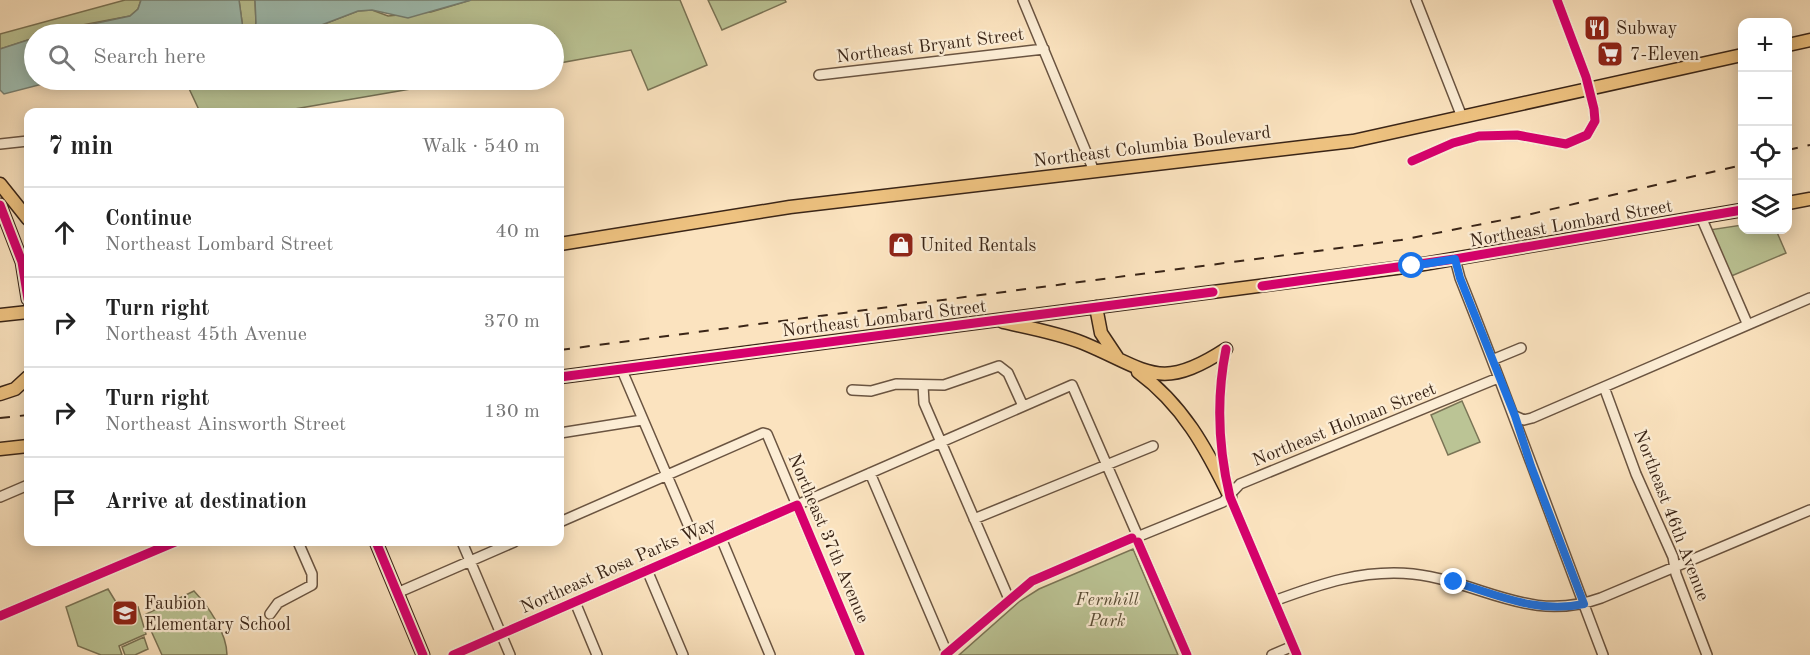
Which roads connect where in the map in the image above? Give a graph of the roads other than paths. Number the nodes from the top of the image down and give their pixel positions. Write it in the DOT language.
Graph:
graph roads {
  1 [pos="1023,0"];
  2 [pos="1416,0"];
  3 [pos="1557,0"];
  4 [pos="1810,40"];
  5 [pos="1792,44"];
  6 [pos="1044,49"];
  7 [pos="1738,56"];
  8 [pos="819,75"];
  9 [pos="1589,89"];
  10 [pos="1462,117"];
  11 [pos="24,141"];
  12 [pos="0,144"];
  13 [pos="1412,161"];
  14 [pos="1094,171"];
  15 [pos="0,184"];
  16 [pos="1810,199"];
  17 [pos="1792,202"];
  18 [pos="0,205"];
  19 [pos="1738,211"];
  20 [pos="24,214"];
  21 [pos="1701,217"];
  22 [pos="564,243"];
  23 [pos="1455,259"];
  24 [pos="24,274"];
  25 [pos="1810,298"];
  26 [pos="1096,307"];
  27 [pos="24,313"];
  28 [pos="14,314"];
  29 [pos="0,315"];
  30 [pos="0,320"];
  31 [pos="995,320"];
  32 [pos="1747,323"];
  33 [pos="1521,348"];
  34 [pos="1226,349"];
  35 [pos="1492,360"];
  36 [pos="1130,366"];
  37 [pos="621,368"];
  38 [pos="564,376"];
  39 [pos="1498,378"];
  40 [pos="24,380"];
  41 [pos="922,385"];
  42 [pos="1604,387"];
  43 [pos="852,390"];
  44 [pos="0,394"];
  45 [pos="1023,406"];
  46 [pos="1515,416"];
  47 [pos="642,420"];
  48 [pos="564,432"];
  49 [pos="941,442"];
  50 [pos="24,446"];
  51 [pos="1153,446"];
  52 [pos="0,449"];
  53 [pos="1107,465"];
  54 [pos="870,473"];
  55 [pos="666,476"];
  56 [pos="24,487"];
  57 [pos="0,497"];
  58 [pos="1230,497"];
  59 [pos="797,505"];
  60 [pos="1810,510"];
  61 [pos="974,519"];
  62 [pos="564,520"];
  63 [pos="1137,537"];
  64 [pos="721,538"];
  65 [pos="166,546"];
  66 [pos="300,546"];
  67 [pos="380,546"];
  68 [pos="464,546"];
  69 [pos="505,546"];
  70 [pos="698,548"];
  71 [pos="470,561"];
  72 [pos="1675,567"];
  73 [pos="647,570"];
  74 [pos="397,593"];
  75 [pos="1009,599"];
  76 [pos="1274,601"];
  77 [pos="575,602"];
  78 [pos="1584,604"];
  79 [pos="270,614"];
  80 [pos="0,616"];
  81 [pos="501,634"];
  82 [pos="1295,650"];
  83 [pos="946,654"];
  84 [pos="423,655"];
  85 [pos="453,655"];
  86 [pos="510,655"];
  87 [pos="597,655"];
  88 [pos="683,655"];
  89 [pos="770,655"];
  90 [pos="860,655"];
  91 [pos="1187,655"];
  92 [pos="1272,655"];
  93 [pos="1603,655"];
  94 [pos="1707,655"];
  1 -- 6 [label="street"];
  2 -- 10 [label="street"];
  3 -- 9 [label="street"];
  4 -- 5 [label="main road"];
  6 -- 8 [label="street, Northeast Bryant Street"];
  6 -- 14 [label="street"];
  7 -- 9 [label="main road, Northeast Columbia Boulevard"];
  9 -- 10 [label="main road, Northeast Columbia Boulevard"];
  9 -- 13 [label="street"];
  10 -- 14 [label="main road, Northeast Columbia Boulevard"];
  11 -- 12 [label="street"];
  14 -- 22 [label="main road, Northeast Columbia Boulevard"];
  15 -- 20 [label="main road"];
  16 -- 17 [label="main road"];
  18 -- 24 [label="main road"];
  19 -- 21 [label="main road, Northeast Lombard Street"];
  21 -- 23 [label="main road, Northeast Lombard Street"];
  21 -- 32 [label="street"];
  23 -- 26 [label="main road, Northeast Lombard Street"];
  23 -- 35 [label="street"];
  25 -- 32 [label="street"];
  26 -- 31 [label="main road, Northeast Lombard Street"];
  26 -- 36 [label="main road"];
  27 -- 28 [label="main road"];
  28 -- 29 [label="main road"];
  28 -- 30 [label="main road"];
  31 -- 36 [label="main road"];
  31 -- 37 [label="main road, Northeast Lombard Street"];
  32 -- 42 [label="street"];
  33 -- 35 [label="street"];
  34 -- 36 [label="main road"];
  34 -- 58 [label="street"];
  35 -- 39 [label="street"];
  36 -- 58 [label="main road"];
  37 -- 38 [label="main road, Northeast Lombard Street"];
  37 -- 47 [label="street"];
  39 -- 46 [label="street"];
  39 -- 58 [label="street, Northeast Holman Street"];
  40 -- 44 [label="main road"];
  41 -- 43 [label="street"];
  41 -- 45 [label="street"];
  41 -- 49 [label="street"];
  42 -- 46 [label="street"];
  42 -- 72 [label="street, Northeast 46th Avenue"];
  45 -- 49 [label="street, Northeast Rosa Parks Way"];
  45 -- 53 [label="street, Northeast Rosa Parks Way"];
  46 -- 78 [label="street"];
  47 -- 48 [label="street"];
  47 -- 55 [label="street"];
  49 -- 54 [label="street, Northeast Rosa Parks Way"];
  49 -- 61 [label="street"];
  50 -- 52 [label="main road"];
  51 -- 53 [label="street"];
  53 -- 61 [label="street"];
  53 -- 63 [label="street"];
  54 -- 59 [label="street, Northeast Rosa Parks Way"];
  54 -- 83 [label="street"];
  55 -- 59 [label="street, Northeast 37th Avenue"];
  55 -- 62 [label="street"];
  55 -- 70 [label="street"];
  56 -- 57 [label="street"];
  58 -- 63 [label="street, Northeast Holman Street"];
  58 -- 76 [label="street"];
  59 -- 64 [label="street, Northeast Rosa Parks Way"];
  59 -- 90 [label="street, Northeast 37th Avenue"];
  60 -- 72 [label="street"];
  61 -- 75 [label="street"];
  63 -- 75 [label="street, Northeast Holman Street"];
  63 -- 91 [label="street"];
  64 -- 70 [label="street, Northeast Rosa Parks Way"];
  64 -- 89 [label="street"];
  65 -- 80 [label="street"];
  66 -- 79 [label="street"];
  67 -- 74 [label="main road"];
  68 -- 71 [label="street"];
  69 -- 71 [label="street"];
  70 -- 73 [label="street, Northeast Rosa Parks Way"];
  71 -- 74 [label="street"];
  71 -- 81 [label="street"];
  72 -- 78 [label="street"];
  72 -- 94 [label="street, Northeast 46th Avenue"];
  73 -- 77 [label="street, Northeast Rosa Parks Way"];
  73 -- 88 [label="street"];
  74 -- 84 [label="main road"];
  75 -- 83 [label="street, Northeast Holman Street"];
  76 -- 78 [label="street"];
  76 -- 82 [label="street"];
  77 -- 81 [label="street, Northeast Rosa Parks Way"];
  77 -- 87 [label="street"];
  78 -- 93 [label="street"];
  81 -- 85 [label="street, Northeast Rosa Parks Way"];
  81 -- 86 [label="street"];
  82 -- 92 [label="street"];
}
